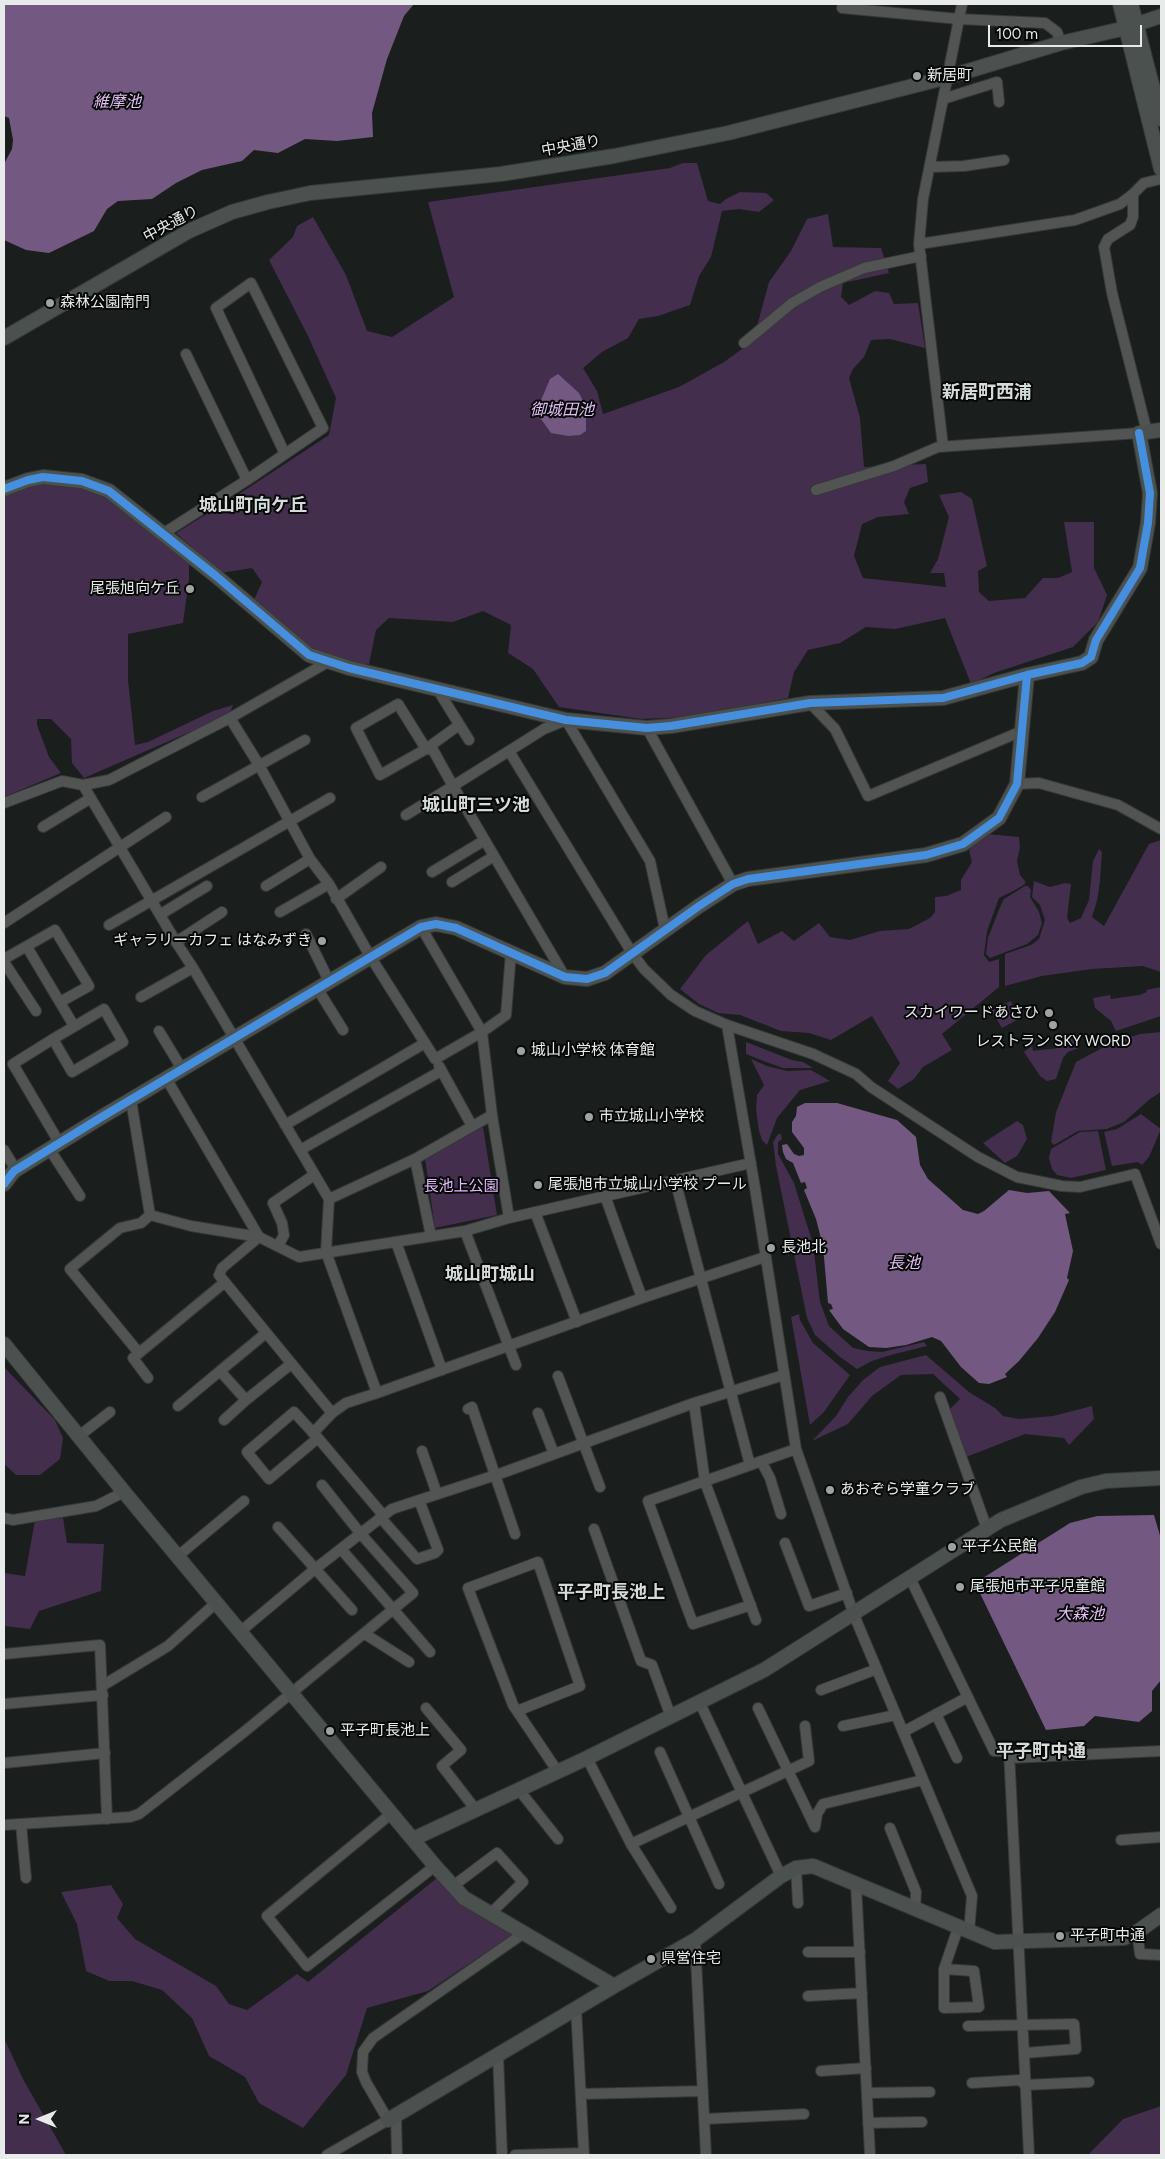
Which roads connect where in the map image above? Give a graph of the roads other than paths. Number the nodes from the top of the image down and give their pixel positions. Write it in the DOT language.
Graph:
graph roads {
  1 [pos="843,4"];
  2 [pos="962,4"];
  3 [pos="1120,4"];
  4 [pos="1131,4"];
  5 [pos="1161,16"];
  6 [pos="959,20"];
  7 [pos="1131,26"];
  8 [pos="1061,43"];
  9 [pos="948,77"];
  10 [pos="943,99"];
  11 [pos="999,102"];
  12 [pos="1161,119"];
  13 [pos="1004,160"];
  14 [pos="930,167"];
  15 [pos="1161,170"];
  16 [pos="1161,179"];
  17 [pos="1134,194"];
  18 [pos="919,244"];
  19 [pos="921,256"];
  20 [pos="4,338"];
  21 [pos="744,343"];
  22 [pos="186,354"];
  23 [pos="1161,430"];
  24 [pos="1143,433"];
  25 [pos="942,446"];
  26 [pos="285,454"];
  27 [pos="248,480"];
  28 [pos="4,489"];
  29 [pos="816,490"];
  30 [pos="164,533"];
  31 [pos="328,662"];
  32 [pos="1027,675"];
  33 [pos="443,690"];
  34 [pos="810,703"];
  35 [pos="230,718"];
  36 [pos="566,720"];
  37 [pos="458,725"];
  38 [pos="647,728"];
  39 [pos="1022,731"];
  40 [pos="305,740"];
  41 [pos="469,740"];
  42 [pos="426,750"];
  43 [pos="509,751"];
  44 [pos="259,765"];
  45 [pos="1017,784"];
  46 [pos="83,785"];
  47 [pos="453,786"];
  48 [pos="202,797"];
  49 [pos="91,798"];
  50 [pos="330,798"];
  51 [pos="4,803"];
  52 [pos="406,816"];
  53 [pos="166,817"];
  54 [pos="290,821"];
  55 [pos="43,827"];
  56 [pos="1161,829"];
  57 [pos="485,840"];
  58 [pos="121,848"];
  59 [pos="494,856"];
  60 [pos="310,859"];
  61 [pos="381,867"];
  62 [pos="432,872"];
  63 [pos="452,882"];
  64 [pos="329,884"];
  65 [pos="733,884"];
  66 [pos="207,886"];
  67 [pos="266,886"];
  68 [pos="151,899"];
  69 [pos="336,899"];
  70 [pos="222,912"];
  71 [pos="280,912"];
  72 [pos="161,914"];
  73 [pos="4,923"];
  74 [pos="109,925"];
  75 [pos="421,927"];
  76 [pos="665,929"];
  77 [pos="306,934"];
  78 [pos="176,942"];
  79 [pos="27,947"];
  80 [pos="511,952"];
  81 [pos="632,953"];
  82 [pos="370,956"];
  83 [pos="4,960"];
  84 [pos="193,968"];
  85 [pos="565,977"];
  86 [pos="323,984"];
  87 [pos="141,998"];
  88 [pos="60,1002"];
  89 [pos="36,1011"];
  90 [pos="726,1025"];
  91 [pos="74,1026"];
  92 [pos="343,1030"];
  93 [pos="159,1032"];
  94 [pos="482,1032"];
  95 [pos="53,1039"];
  96 [pos="234,1039"];
  97 [pos="425,1043"];
  98 [pos="434,1059"];
  99 [pos="182,1069"];
  100 [pos="441,1071"];
  101 [pos="166,1078"];
  102 [pos="131,1100"];
  103 [pos="492,1115"];
  104 [pos="286,1125"];
  105 [pos="472,1126"];
  106 [pos="55,1147"];
  107 [pos="4,1150"];
  108 [pos="300,1150"];
  109 [pos="415,1158"];
  110 [pos="750,1163"];
  111 [pos="16,1170"];
  112 [pos="314,1175"];
  113 [pos="675,1180"];
  114 [pos="4,1184"];
  115 [pos="80,1196"];
  116 [pos="604,1196"];
  117 [pos="329,1199"];
  118 [pos="534,1212"];
  119 [pos="150,1215"];
  120 [pos="509,1218"];
  121 [pos="465,1231"];
  122 [pos="259,1236"];
  123 [pos="431,1236"];
  124 [pos="396,1242"];
  125 [pos="1161,1244"];
  126 [pos="278,1246"];
  127 [pos="326,1252"];
  128 [pos="765,1257"];
  129 [pos="700,1278"];
  130 [pos="225,1282"];
  131 [pos="642,1298"];
  132 [pos="577,1322"];
  133 [pos="266,1333"];
  134 [pos="4,1344"];
  135 [pos="509,1346"];
  136 [pos="139,1352"];
  137 [pos="291,1364"];
  138 [pos="516,1365"];
  139 [pos="442,1370"];
  140 [pos="220,1371"];
  141 [pos="784,1375"];
  142 [pos="558,1376"];
  143 [pos="148,1378"];
  144 [pos="730,1391"];
  145 [pos="377,1393"];
  146 [pos="940,1397"];
  147 [pos="246,1400"];
  148 [pos="694,1403"];
  149 [pos="178,1406"];
  150 [pos="468,1409"];
  151 [pos="110,1412"];
  152 [pos="332,1413"];
  153 [pos="538,1413"];
  154 [pos="224,1420"];
  155 [pos="315,1435"];
  156 [pos="79,1436"];
  157 [pos="583,1443"];
  158 [pos="796,1449"];
  159 [pos="422,1451"];
  160 [pos="554,1454"];
  161 [pos="761,1461"];
  162 [pos="750,1466"];
  163 [pos="495,1475"];
  164 [pos="1161,1478"];
  165 [pos="705,1482"];
  166 [pos="322,1486"];
  167 [pos="600,1487"];
  168 [pos="124,1492"];
  169 [pos="437,1494"];
  170 [pos="419,1500"];
  171 [pos="244,1501"];
  172 [pos="781,1514"];
  173 [pos="382,1516"];
  174 [pos="4,1518"];
  175 [pos="278,1527"];
  176 [pos="594,1529"];
  177 [pos="987,1529"];
  178 [pos="360,1533"];
  179 [pos="515,1534"];
  180 [pos="785,1543"];
  181 [pos="341,1549"];
  182 [pos="178,1556"];
  183 [pos="315,1570"];
  184 [pos="910,1578"];
  185 [pos="847,1593"];
  186 [pos="217,1602"];
  187 [pos="750,1605"];
  188 [pos="352,1610"];
  189 [pos="393,1610"];
  190 [pos="854,1614"];
  191 [pos="756,1620"];
  192 [pos="241,1631"];
  193 [pos="365,1634"];
  194 [pos="430,1652"];
  195 [pos="4,1654"];
  196 [pos="409,1662"];
  197 [pos="877,1669"];
  198 [pos="821,1690"];
  199 [pos="102,1691"];
  200 [pos="291,1693"];
  201 [pos="968,1697"];
  202 [pos="699,1701"];
  203 [pos="4,1704"];
  204 [pos="426,1708"];
  205 [pos="758,1708"];
  206 [pos="517,1710"];
  207 [pos="936,1714"];
  208 [pos="896,1715"];
  209 [pos="671,1716"];
  210 [pos="805,1726"];
  211 [pos="842,1726"];
  212 [pos="903,1732"];
  213 [pos="1161,1751"];
  214 [pos="660,1752"];
  215 [pos="105,1753"];
  216 [pos="587,1758"];
  217 [pos="957,1758"];
  218 [pos="1010,1758"];
  219 [pos="4,1762"];
  220 [pos="788,1770"];
  221 [pos="558,1772"];
  222 [pos="923,1780"];
  223 [pos="519,1790"];
  224 [pos="741,1793"];
  225 [pos="476,1810"];
  226 [pos="392,1813"];
  227 [pos="688,1816"];
  228 [pos="107,1819"];
  229 [pos="21,1824"];
  230 [pos="4,1825"];
  231 [pos="890,1828"];
  232 [pos="1161,1837"];
  233 [pos="413,1839"];
  234 [pos="558,1839"];
  235 [pos="1121,1840"];
  236 [pos="631,1844"];
  237 [pos="435,1866"];
  238 [pos="796,1868"];
  239 [pos="781,1876"];
  240 [pos="26,1878"];
  241 [pos="719,1884"];
  242 [pos="856,1884"];
  243 [pos="453,1886"];
  244 [pos="798,1903"];
  245 [pos="671,1908"];
  246 [pos="915,1909"];
  247 [pos="491,1913"];
  248 [pos="1161,1915"];
  249 [pos="963,1930"];
  250 [pos="1137,1932"];
  251 [pos="524,1933"];
  252 [pos="695,1940"];
  253 [pos="1018,1942"];
  254 [pos="808,1952"];
  255 [pos="860,1952"];
  256 [pos="1161,1955"];
  257 [pos="944,1969"];
  258 [pos="614,1986"];
  259 [pos="862,1994"];
  260 [pos="808,1996"];
  261 [pos="576,2008"];
  262 [pos="1022,2024"];
  263 [pos="968,2026"];
  264 [pos="1024,2053"];
  265 [pos="498,2055"];
  266 [pos="866,2068"];
  267 [pos="821,2071"];
  268 [pos="1089,2082"];
  269 [pos="972,2083"];
  270 [pos="1025,2085"];
  271 [pos="703,2091"];
  272 [pos="930,2092"];
  273 [pos="867,2093"];
  274 [pos="581,2094"];
  275 [pos="804,2114"];
  276 [pos="392,2118"];
  277 [pos="704,2119"];
  278 [pos="922,2122"];
  279 [pos="868,2124"];
  280 [pos="584,2154"];
  281 [pos="327,2155"];
  282 [pos="397,2155"];
  283 [pos="502,2155"];
  284 [pos="516,2155"];
  285 [pos="706,2155"];
  286 [pos="870,2155"];
  287 [pos="1029,2155"];
  1 -- 6 [label="street"];
  2 -- 6 [label="street"];
  3 -- 7 [label="street"];
  4 -- 7 [label="street"];
  5 -- 7 [label="street, 中央通り"];
  6 -- 8 [label="street"];
  6 -- 9 [label="street"];
  7 -- 8 [label="street, 中央通り"];
  7 -- 12 [label="street"];
  7 -- 15 [label="street"];
  8 -- 9 [label="street, 中央通り"];
  9 -- 10 [label="street"];
  9 -- 20 [label="street, 中央通り"];
  10 -- 11 [label="street"];
  10 -- 14 [label="street"];
  13 -- 14 [label="street"];
  14 -- 18 [label="street"];
  16 -- 17 [label="street"];
  17 -- 18 [label="street"];
  17 -- 24 [label="street"];
  18 -- 19 [label="street"];
  19 -- 21 [label="street"];
  19 -- 25 [label="street"];
  22 -- 27 [label="street"];
  23 -- 24 [label="street"];
  24 -- 25 [label="street"];
  24 -- 32 [label="street"];
  25 -- 29 [label="street"];
  26 -- 26 [label="street"];
  26 -- 27 [label="street"];
  27 -- 30 [label="street"];
  28 -- 30 [label="street"];
  30 -- 31 [label="street"];
  31 -- 33 [label="street"];
  31 -- 35 [label="street"];
  32 -- 34 [label="street"];
  32 -- 39 [label="street"];
  33 -- 36 [label="street"];
  33 -- 37 [label="street"];
  34 -- 38 [label="street"];
  34 -- 39 [label="street"];
  35 -- 44 [label="street"];
  35 -- 46 [label="street"];
  36 -- 38 [label="street"];
  36 -- 43 [label="street"];
  36 -- 76 [label="street"];
  37 -- 41 [label="street"];
  37 -- 42 [label="street"];
  38 -- 65 [label="street"];
  39 -- 45 [label="street"];
  40 -- 44 [label="street"];
  42 -- 42 [label="street"];
  42 -- 47 [label="street"];
  43 -- 47 [label="street"];
  43 -- 81 [label="street"];
  44 -- 48 [label="street"];
  44 -- 54 [label="street"];
  45 -- 56 [label="street"];
  45 -- 65 [label="street"];
  46 -- 49 [label="street"];
  46 -- 51 [label="street"];
  47 -- 52 [label="street"];
  47 -- 57 [label="street"];
  49 -- 55 [label="street"];
  49 -- 58 [label="street"];
  50 -- 54 [label="street"];
  53 -- 58 [label="street"];
  54 -- 60 [label="street"];
  54 -- 68 [label="street"];
  57 -- 59 [label="street"];
  57 -- 62 [label="street"];
  58 -- 68 [label="street"];
  58 -- 73 [label="street"];
  59 -- 63 [label="street"];
  59 -- 85 [label="street"];
  60 -- 64 [label="street"];
  60 -- 67 [label="street"];
  61 -- 69 [label="street"];
  64 -- 69 [label="street"];
  64 -- 71 [label="street"];
  65 -- 76 [label="street"];
  66 -- 72 [label="street"];
  68 -- 72 [label="street"];
  68 -- 74 [label="street"];
  69 -- 82 [label="street"];
  70 -- 78 [label="street"];
  72 -- 78 [label="street"];
  75 -- 80 [label="street"];
  75 -- 82 [label="street"];
  75 -- 94 [label="street"];
  76 -- 81 [label="street"];
  77 -- 86 [label="street"];
  78 -- 84 [label="street"];
  79 -- 83 [label="street"];
  79 -- 88 [label="street"];
  79 -- 88 [label="street"];
  80 -- 85 [label="street"];
  80 -- 94 [label="street"];
  81 -- 85 [label="street"];
  81 -- 90 [label="street"];
  82 -- 86 [label="street"];
  82 -- 97 [label="street"];
  83 -- 89 [label="street"];
  84 -- 87 [label="street"];
  84 -- 96 [label="street"];
  86 -- 92 [label="street"];
  86 -- 96 [label="street"];
  88 -- 91 [label="street"];
  90 -- 110 [label="street"];
  90 -- 125 [label="street"];
  91 -- 95 [label="street"];
  91 -- 95 [label="street"];
  93 -- 99 [label="street"];
  94 -- 98 [label="street"];
  94 -- 103 [label="street"];
  95 -- 106 [label="street"];
  96 -- 99 [label="street"];
  96 -- 104 [label="street"];
  97 -- 98 [label="street"];
  97 -- 104 [label="street"];
  98 -- 100 [label="street"];
  99 -- 101 [label="street"];
  100 -- 105 [label="street"];
  100 -- 108 [label="street"];
  101 -- 102 [label="street"];
  101 -- 122 [label="street"];
  102 -- 106 [label="street"];
  102 -- 119 [label="street"];
  103 -- 105 [label="street"];
  103 -- 120 [label="street"];
  104 -- 108 [label="street"];
  105 -- 109 [label="street"];
  106 -- 111 [label="street"];
  106 -- 115 [label="street"];
  107 -- 111 [label="street"];
  108 -- 112 [label="street"];
  109 -- 117 [label="street"];
  109 -- 123 [label="street"];
  110 -- 113 [label="street"];
  110 -- 128 [label="street"];
  111 -- 114 [label="street"];
  112 -- 117 [label="street"];
  112 -- 126 [label="street"];
  113 -- 116 [label="street"];
  113 -- 129 [label="street"];
  116 -- 118 [label="street"];
  116 -- 131 [label="street"];
  117 -- 127 [label="street"];
  118 -- 120 [label="street"];
  118 -- 132 [label="street"];
  119 -- 122 [label="street"];
  119 -- 136 [label="street"];
  120 -- 121 [label="street"];
  121 -- 123 [label="street"];
  121 -- 135 [label="street"];
  122 -- 126 [label="street"];
  122 -- 130 [label="street"];
  123 -- 124 [label="street"];
  124 -- 127 [label="street"];
  124 -- 139 [label="street"];
  126 -- 127 [label="street"];
  127 -- 145 [label="street"];
  128 -- 129 [label="street"];
  128 -- 141 [label="street"];
  129 -- 131 [label="street"];
  129 -- 144 [label="street"];
  130 -- 133 [label="street"];
  130 -- 136 [label="street"];
  131 -- 132 [label="street"];
  132 -- 135 [label="street"];
  133 -- 137 [label="street"];
  133 -- 140 [label="street"];
  134 -- 156 [label="street"];
  135 -- 138 [label="street"];
  135 -- 139 [label="street"];
  136 -- 143 [label="street"];
  137 -- 147 [label="street"];
  137 -- 152 [label="street"];
  139 -- 145 [label="street"];
  140 -- 147 [label="street"];
  140 -- 149 [label="street"];
  141 -- 144 [label="street"];
  141 -- 158 [label="street"];
  142 -- 157 [label="street"];
  144 -- 148 [label="street"];
  144 -- 162 [label="street"];
  145 -- 152 [label="street"];
  146 -- 177 [label="street"];
  147 -- 154 [label="street"];
  148 -- 157 [label="street"];
  148 -- 165 [label="street"];
  150 -- 163 [label="street"];
  151 -- 156 [label="street"];
  152 -- 155 [label="street"];
  153 -- 160 [label="street"];
  155 -- 155 [label="street"];
  155 -- 173 [label="street"];
  156 -- 168 [label="street"];
  157 -- 160 [label="street"];
  157 -- 167 [label="street"];
  158 -- 161 [label="street"];
  158 -- 185 [label="street"];
  159 -- 169 [label="street"];
  160 -- 163 [label="street"];
  161 -- 162 [label="street"];
  161 -- 172 [label="street"];
  162 -- 165 [label="street"];
  163 -- 169 [label="street"];
  163 -- 179 [label="street"];
  164 -- 177 [label="street"];
  165 -- 187 [label="street"];
  165 -- 187 [label="street"];
  166 -- 178 [label="street"];
  168 -- 174 [label="street"];
  168 -- 182 [label="street"];
  169 -- 170 [label="street"];
  170 -- 173 [label="street"];
  170 -- 173 [label="street"];
  171 -- 182 [label="street"];
  173 -- 178 [label="street"];
  175 -- 183 [label="street"];
  176 -- 209 [label="street"];
  177 -- 184 [label="street"];
  178 -- 181 [label="street"];
  178 -- 189 [label="street"];
  180 -- 185 [label="street"];
  181 -- 183 [label="street"];
  181 -- 189 [label="street"];
  182 -- 186 [label="street"];
  183 -- 188 [label="street"];
  183 -- 192 [label="street"];
  184 -- 190 [label="street"];
  184 -- 201 [label="street"];
  185 -- 190 [label="street"];
  186 -- 192 [label="street"];
  186 -- 199 [label="street"];
  187 -- 191 [label="street"];
  189 -- 193 [label="street"];
  189 -- 194 [label="street"];
  190 -- 197 [label="street"];
  190 -- 202 [label="street"];
  192 -- 200 [label="street"];
  193 -- 196 [label="street"];
  193 -- 200 [label="street"];
  195 -- 199 [label="street"];
  197 -- 198 [label="street"];
  197 -- 208 [label="street"];
  199 -- 203 [label="street"];
  199 -- 215 [label="street"];
  200 -- 226 [label="street"];
  200 -- 228 [label="street"];
  201 -- 207 [label="street"];
  201 -- 218 [label="street"];
  202 -- 209 [label="street"];
  202 -- 224 [label="street"];
  204 -- 225 [label="street"];
  205 -- 220 [label="street"];
  206 -- 206 [label="street"];
  206 -- 221 [label="street"];
  207 -- 212 [label="street"];
  207 -- 217 [label="street"];
  208 -- 211 [label="street"];
  208 -- 212 [label="street"];
  209 -- 216 [label="street"];
  210 -- 220 [label="street"];
  212 -- 222 [label="street"];
  213 -- 218 [label="street"];
  214 -- 227 [label="street"];
  215 -- 219 [label="street"];
  215 -- 228 [label="street"];
  216 -- 221 [label="street"];
  216 -- 236 [label="street"];
  218 -- 253 [label="street"];
  220 -- 222 [label="street"];
  220 -- 224 [label="street"];
  221 -- 223 [label="street"];
  222 -- 249 [label="street"];
  223 -- 225 [label="street"];
  223 -- 234 [label="street"];
  224 -- 227 [label="street"];
  224 -- 239 [label="street"];
  225 -- 233 [label="street"];
  226 -- 233 [label="street"];
  226 -- 237 [label="street"];
  227 -- 236 [label="street"];
  227 -- 241 [label="street"];
  228 -- 229 [label="street"];
  229 -- 230 [label="street"];
  229 -- 240 [label="street"];
  231 -- 246 [label="street"];
  232 -- 235 [label="street"];
  233 -- 237 [label="street"];
  236 -- 245 [label="street"];
  237 -- 243 [label="street"];
  238 -- 239 [label="street"];
  238 -- 242 [label="street"];
  238 -- 244 [label="street"];
  239 -- 252 [label="street"];
  242 -- 246 [label="street"];
  242 -- 255 [label="street"];
  243 -- 247 [label="street"];
  243 -- 247 [label="street"];
  246 -- 249 [label="street"];
  247 -- 251 [label="street"];
  248 -- 250 [label="street"];
  249 -- 253 [label="street"];
  249 -- 257 [label="street"];
  250 -- 253 [label="street"];
  250 -- 256 [label="street"];
  251 -- 258 [label="street"];
  251 -- 276 [label="street"];
  252 -- 258 [label="street"];
  252 -- 271 [label="street"];
  253 -- 262 [label="street"];
  254 -- 255 [label="street"];
  255 -- 259 [label="street"];
  257 -- 257 [label="street"];
  258 -- 261 [label="street"];
  259 -- 260 [label="street"];
  259 -- 266 [label="street"];
  261 -- 265 [label="street"];
  261 -- 274 [label="street"];
  262 -- 263 [label="street"];
  262 -- 264 [label="street"];
  262 -- 264 [label="street"];
  264 -- 270 [label="street"];
  265 -- 276 [label="street"];
  265 -- 283 [label="street"];
  266 -- 267 [label="street"];
  266 -- 273 [label="street"];
  268 -- 270 [label="street"];
  269 -- 270 [label="street"];
  270 -- 287 [label="street"];
  271 -- 274 [label="street"];
  271 -- 277 [label="street"];
  272 -- 273 [label="street"];
  273 -- 279 [label="street"];
  274 -- 280 [label="street"];
  275 -- 277 [label="street"];
  276 -- 281 [label="street"];
  276 -- 282 [label="street"];
  277 -- 285 [label="street"];
  278 -- 279 [label="street"];
  279 -- 286 [label="street"];
  280 -- 284 [label="street"];
}
